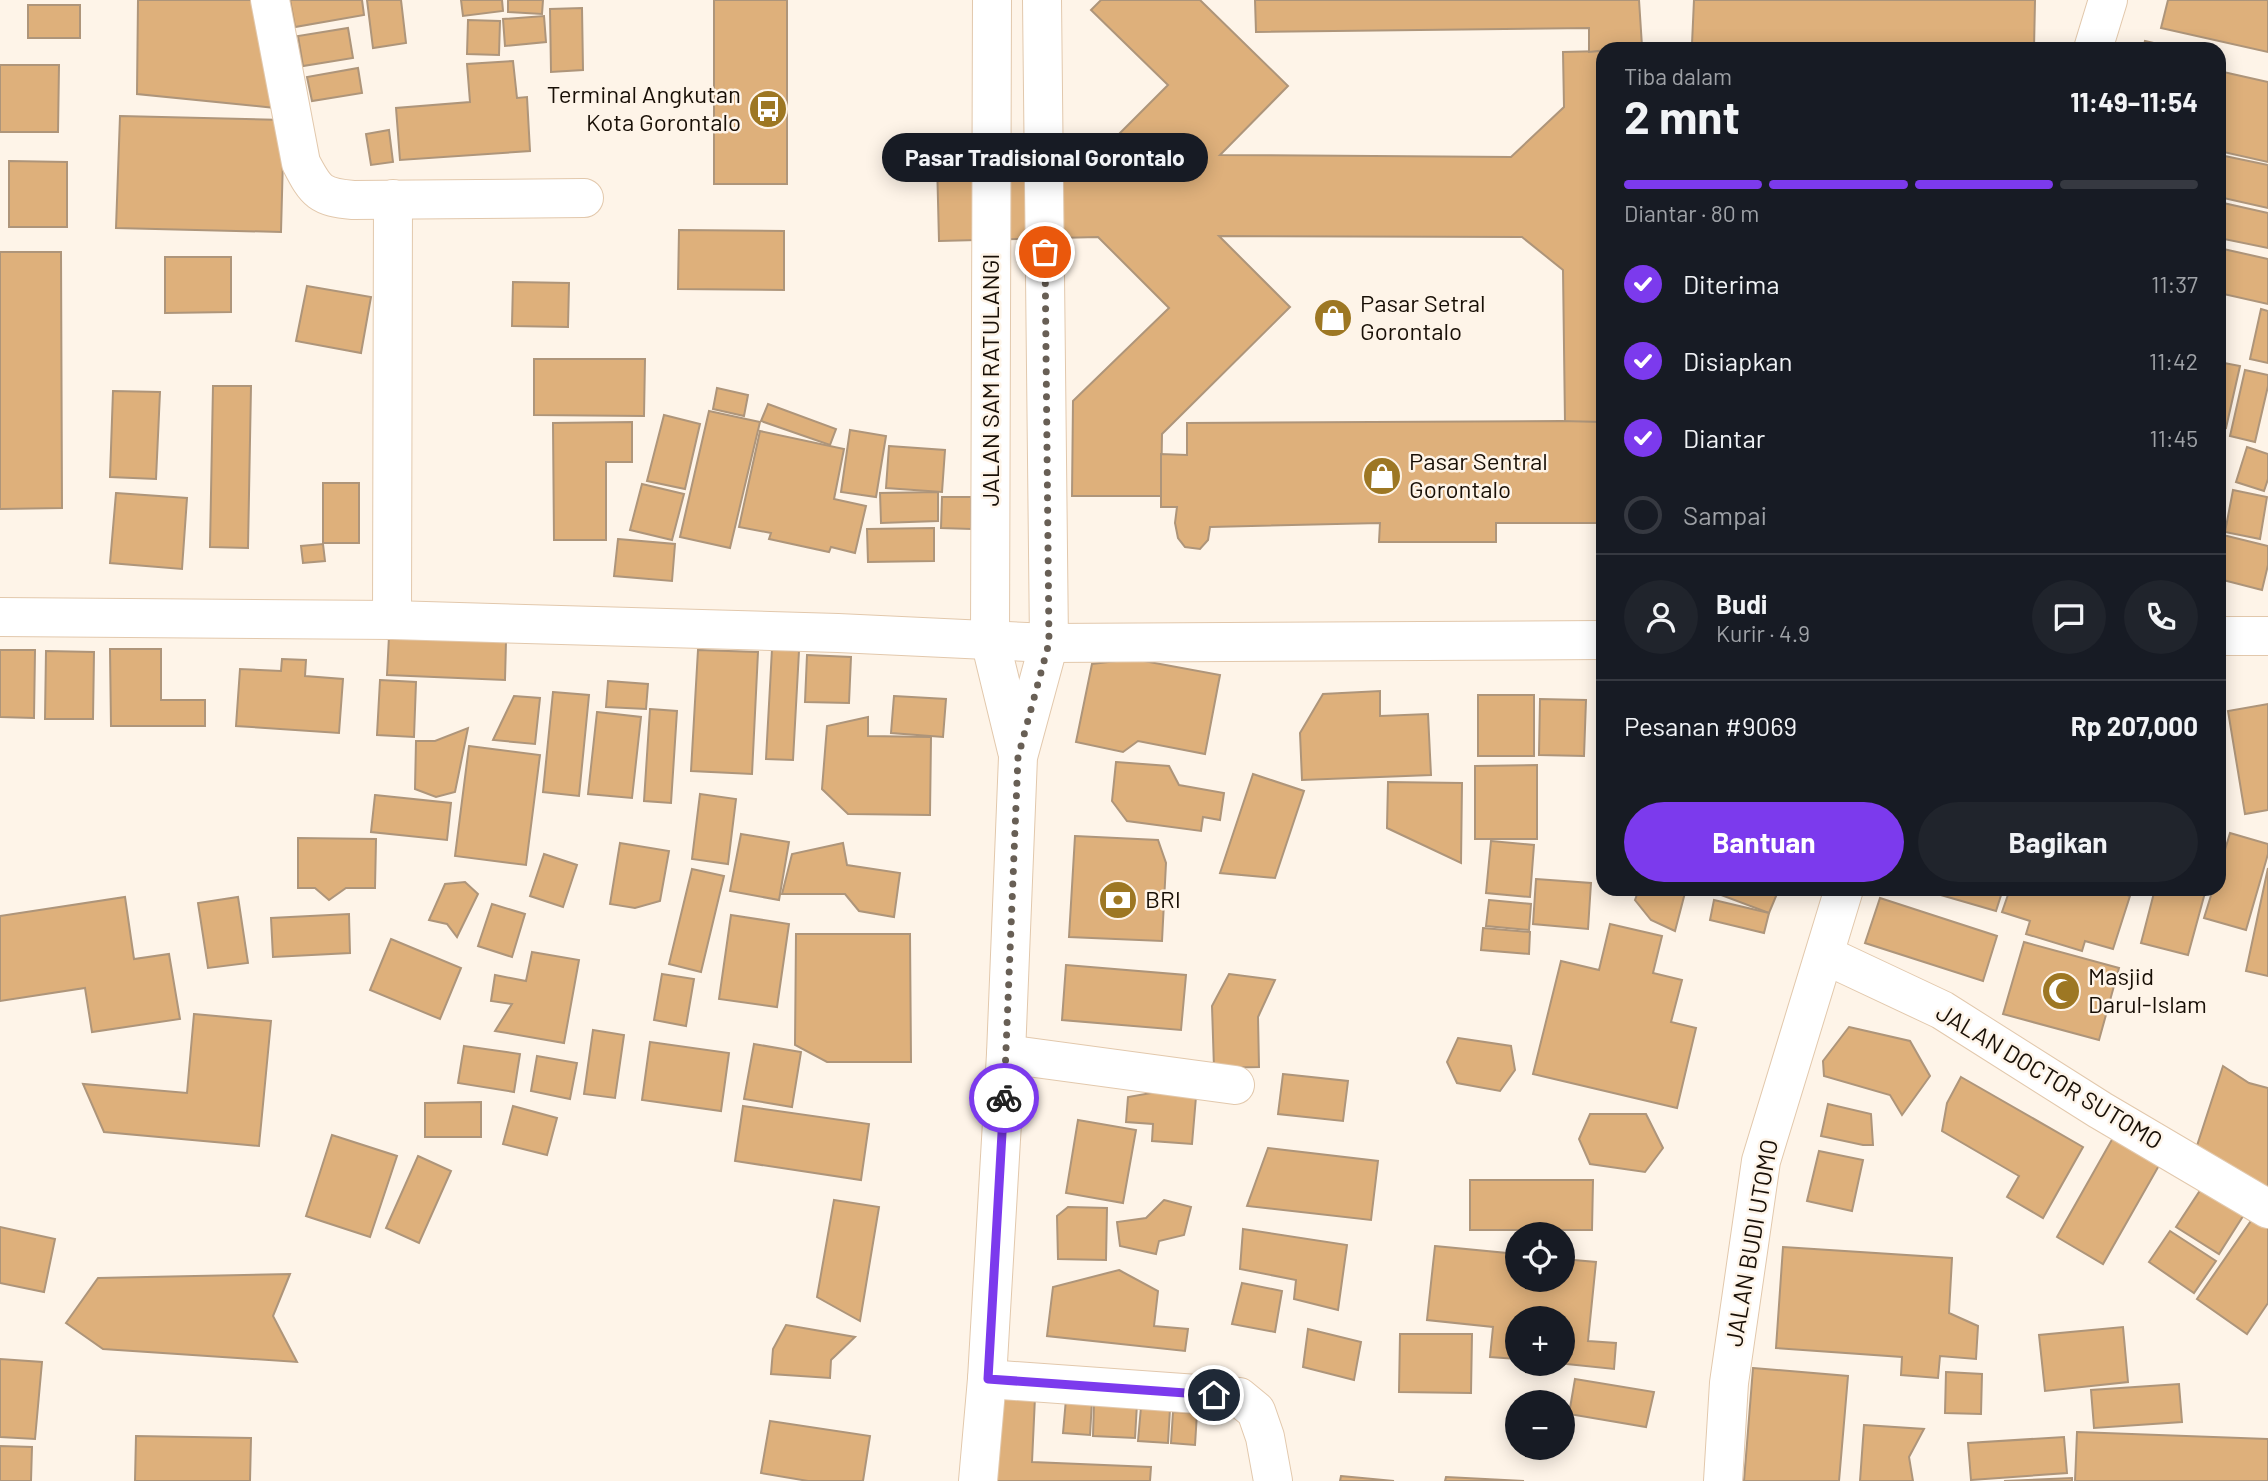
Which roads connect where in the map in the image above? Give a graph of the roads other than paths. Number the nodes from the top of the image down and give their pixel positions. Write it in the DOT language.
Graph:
graph roads {
  1 [pos="270,0"];
  2 [pos="992,0"];
  3 [pos="1042,0"];
  4 [pos="2108,0"];
  5 [pos="2095,42"];
  6 [pos="583,198"];
  7 [pos="393,200"];
  8 [pos="0,617"];
  9 [pos="392,620"];
  10 [pos="2226,636"];
  11 [pos="2268,636"];
  12 [pos="990,640"];
  13 [pos="1596,640"];
  14 [pos="1049,643"];
  15 [pos="1018,757"];
  16 [pos="1842,896"];
  17 [pos="1825,955"];
  18 [pos="1006,1054"];
  19 [pos="1236,1085"];
  20 [pos="2268,1209"];
  21 [pos="988,1379"];
  22 [pos="978,1481"];
  23 [pos="1273,1481"];
  24 [pos="1723,1481"];
  1 -- 7 [label="street"];
  2 -- 12 [label="street, JALAN SAM RATULANGI"];
  3 -- 14 [label="street, JALAN SAM RATULANGI"];
  4 -- 5 [label="street"];
  6 -- 7 [label="street"];
  7 -- 9 [label="street"];
  8 -- 9 [label="street"];
  9 -- 12 [label="street"];
  10 -- 11 [label="street"];
  12 -- 14 [label="street"];
  12 -- 15 [label="street, JALAN SAM RATULANGI"];
  13 -- 14 [label="street"];
  14 -- 15 [label="street, JALAN SAM RATULANGI"];
  15 -- 18 [label="street, JALAN SAM RATULANGI"];
  16 -- 17 [label="street, JALAN BUDI UTOMO"];
  17 -- 20 [label="street, JALAN DOCTOR SUTOMO"];
  17 -- 24 [label="street, JALAN BUDI UTOMO"];
  18 -- 19 [label="street"];
  18 -- 21 [label="street, JALAN SAM RATULANGI"];
  21 -- 22 [label="street, JALAN SAM RATULANGI"];
  21 -- 23 [label="street"];
}
